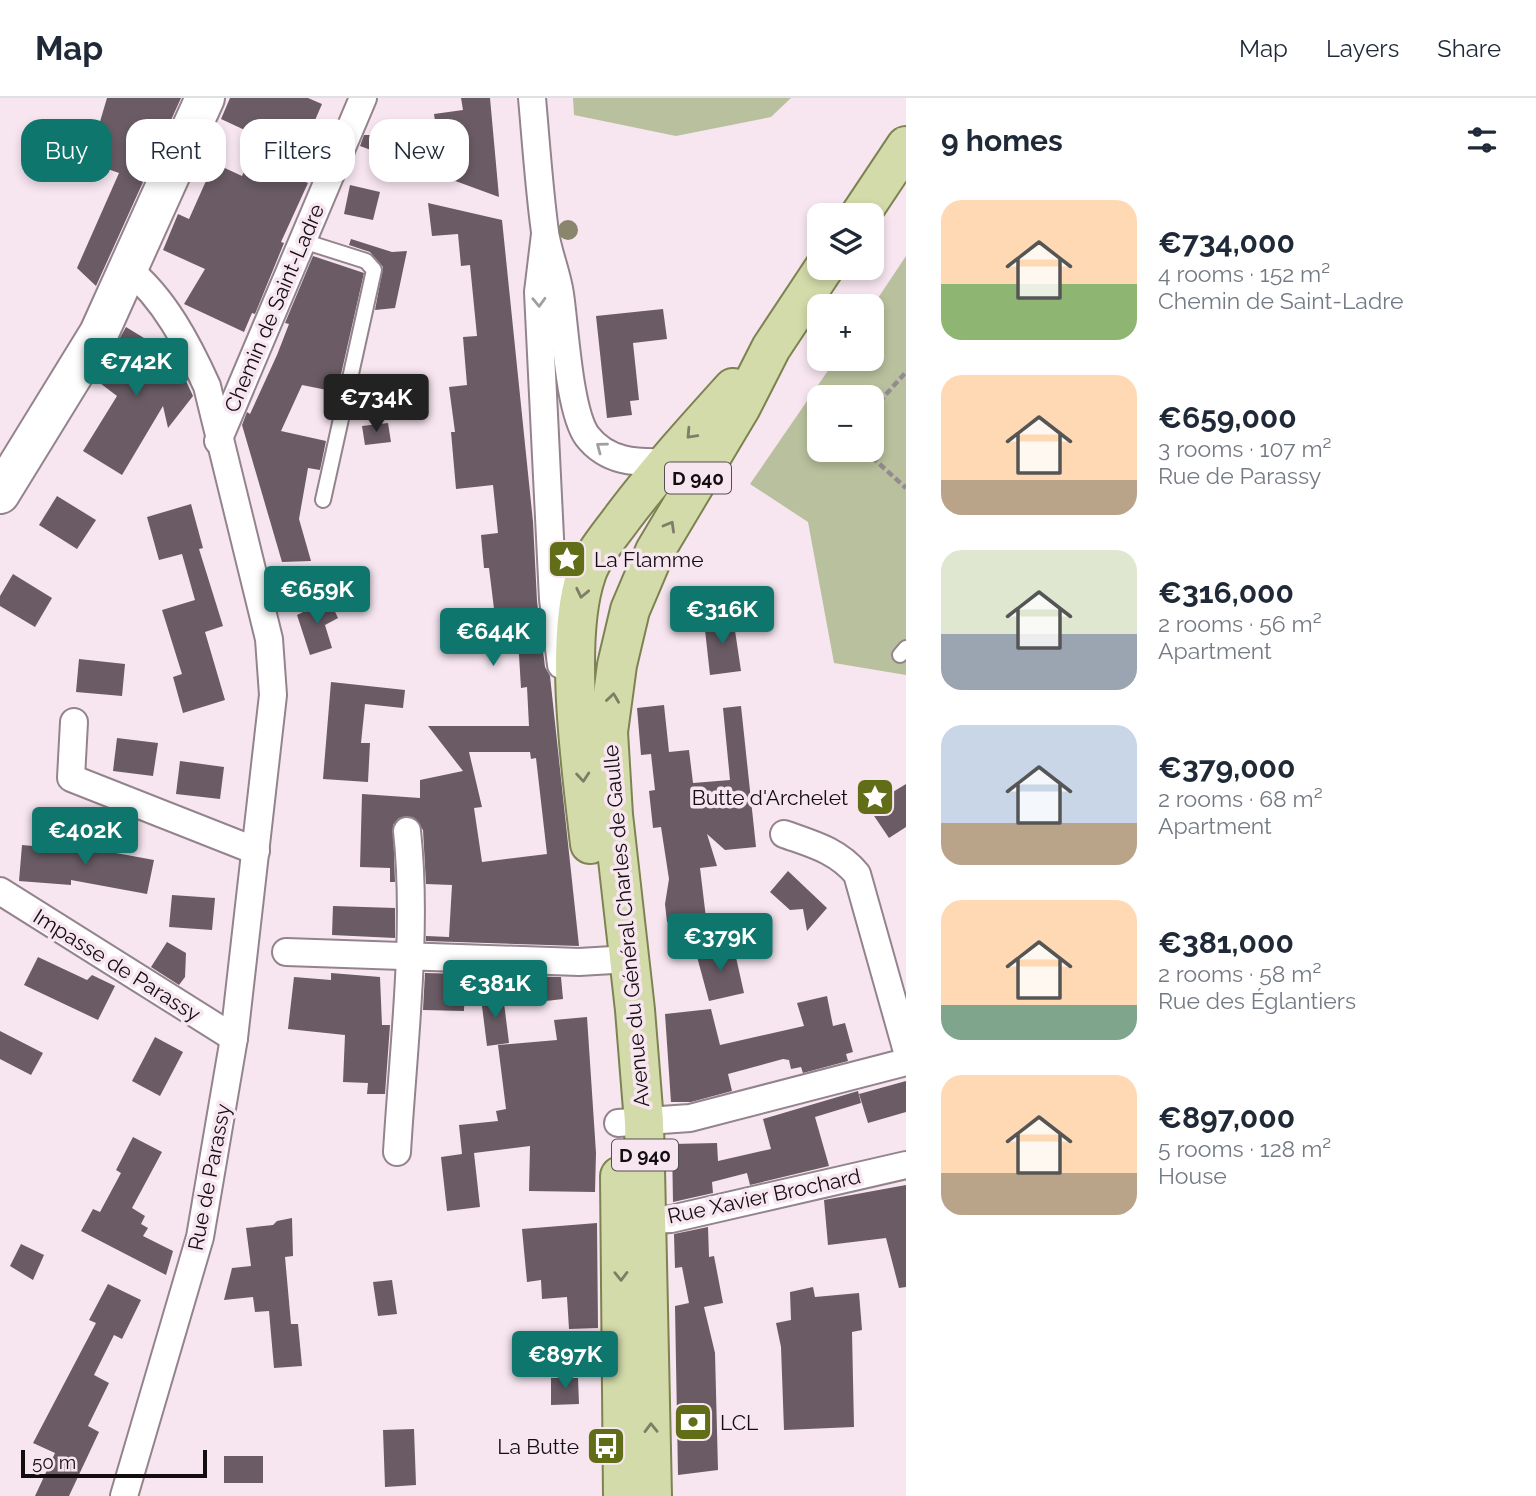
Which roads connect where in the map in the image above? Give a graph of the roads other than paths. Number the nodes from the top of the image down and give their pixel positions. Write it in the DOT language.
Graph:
graph roads {
  1 [pos="205,98"];
  2 [pos="363,98"];
  3 [pos="532,98"];
  4 [pos="906,146"];
  5 [pos="868,203"];
  6 [pos="545,234"];
  7 [pos="303,241"];
  8 [pos="128,269"];
  9 [pos="816,280"];
  10 [pos="771,348"];
  11 [pos="573,391"];
  12 [pos="544,394"];
  13 [pos="218,441"];
  14 [pos="665,462"];
  15 [pos="0,494"];
  16 [pos="323,500"];
  17 [pos="74,722"];
  18 [pos="580,737"];
  19 [pos="407,831"];
  20 [pos="784,834"];
  21 [pos="256,851"];
  22 [pos="0,891"];
  23 [pos="286,953"];
  24 [pos="408,959"];
  25 [pos="617,960"];
  26 [pos="234,1038"];
  27 [pos="906,1048"];
  28 [pos="906,1062"];
  29 [pos="631,1123"];
  30 [pos="397,1152"];
  31 [pos="906,1165"];
  32 [pos="634,1220"];
  33 [pos="124,1496"];
  34 [pos="623,1496"];
  35 [pos="652,1496"];
  1 -- 8 [label="street"];
  2 -- 7 [label="street, Chemin de Saint-Ladre"];
  3 -- 6 [label="street, Avenue du Général Charles de Gaulle"];
  4 -- 5 [label="main road"];
  6 -- 11 [label="street, Avenue du Général Charles de Gaulle"];
  6 -- 12 [label="street, Avenue du Général Charles de Gaulle, one-way"];
  7 -- 13 [label="street, Chemin de Saint-Ladre"];
  7 -- 16 [label="lane"];
  8 -- 13 [label="street, Rue de Parassy"];
  8 -- 15 [label="street"];
  9 -- 10 [label="main road, D 940"];
  10 -- 14 [label="main road, D 940, one-way"];
  25 -- 10 [label="main road, Avenue du Général Charles de Gaulle / D 940, one-way"];
  11 -- 12 [label="street"];
  14 -- 11 [label="street, Avenue du Général Charles de Gaulle, one-way"];
  12 -- 18 [label="street, Avenue du Général Charles de Gaulle"];
  13 -- 21 [label="street, Rue de Parassy"];
  14 -- 18 [label="main road, Avenue du Général Charles de Gaulle / D 940, one-way"];
  17 -- 21 [label="street"];
  18 -- 25 [label="main road, Avenue du Général Charles de Gaulle / D 940, one-way"];
  19 -- 24 [label="street"];
  20 -- 27 [label="street"];
  21 -- 26 [label="street, Rue de Parassy"];
  22 -- 26 [label="street, Impasse de Parassy"];
  23 -- 24 [label="street"];
  24 -- 25 [label="street"];
  24 -- 30 [label="street"];
  25 -- 29 [label="main road, Avenue du Général Charles de Gaulle / D 940"];
  26 -- 33 [label="street, Rue de Parassy"];
  28 -- 29 [label="street"];
  29 -- 32 [label="main road, Avenue du Général Charles de Gaulle / D 940"];
  31 -- 32 [label="street, Rue Xavier Brochard"];
  32 -- 34 [label="main road, Avenue du Général Charles de Gaulle / D 940, one-way"];
  35 -- 32 [label="main road, Avenue du Général Charles de Gaulle / D 940, one-way"];
}
